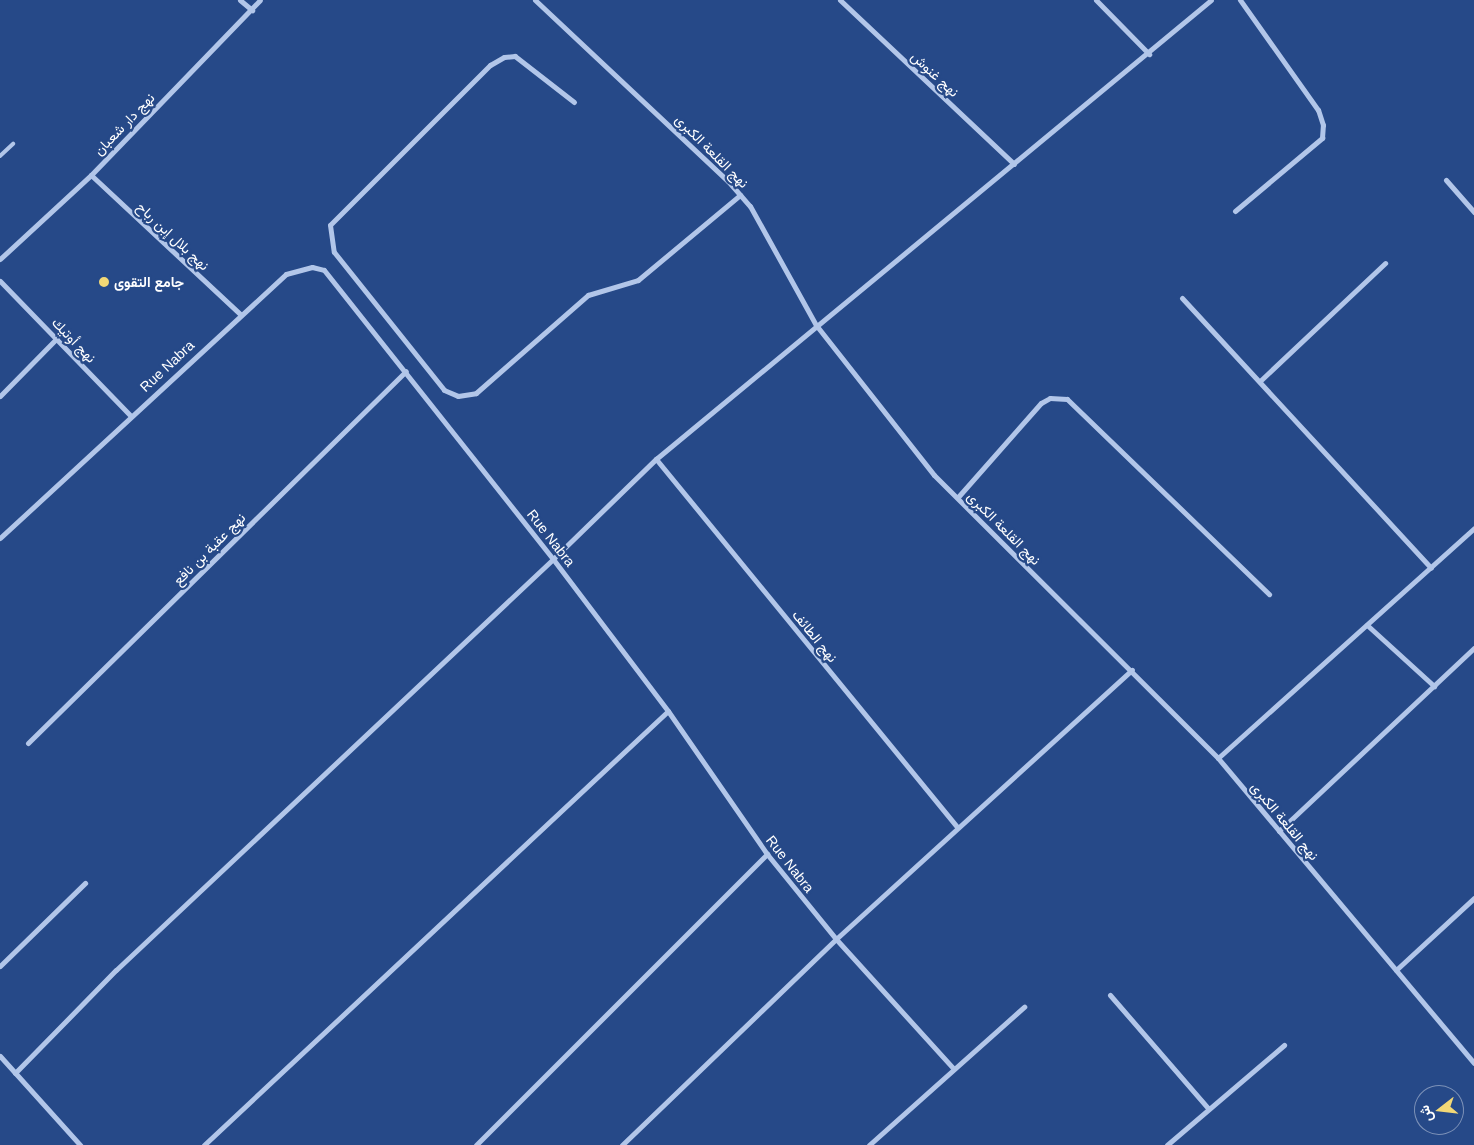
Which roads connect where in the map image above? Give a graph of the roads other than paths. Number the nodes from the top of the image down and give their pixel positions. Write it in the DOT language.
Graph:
graph roads {
  1 [pos="240,0"];
  2 [pos="260,0"];
  3 [pos="535,0"];
  4 [pos="840,0"];
  5 [pos="1096,0"];
  6 [pos="1211,0"];
  7 [pos="1240,0"];
  8 [pos="252,10"];
  9 [pos="1149,54"];
  10 [pos="574,102"];
  11 [pos="13,144"];
  12 [pos="0,156"];
  13 [pos="1014,164"];
  14 [pos="91,175"];
  15 [pos="1446,180"];
  16 [pos="740,195"];
  17 [pos="1235,211"];
  18 [pos="1474,212"];
  19 [pos="0,260"];
  20 [pos="1385,263"];
  21 [pos="0,281"];
  22 [pos="1182,298"];
  23 [pos="240,314"];
  24 [pos="816,325"];
  25 [pos="57,338"];
  26 [pos="406,371"];
  27 [pos="1260,381"];
  28 [pos="0,396"];
  29 [pos="130,415"];
  30 [pos="656,459"];
  31 [pos="958,497"];
  32 [pos="1474,528"];
  33 [pos="0,538"];
  34 [pos="553,559"];
  35 [pos="1431,568"];
  36 [pos="1269,594"];
  37 [pos="1367,625"];
  38 [pos="1474,648"];
  39 [pos="1132,670"];
  40 [pos="1434,686"];
  41 [pos="668,711"];
  42 [pos="28,743"];
  43 [pos="1218,758"];
  44 [pos="957,827"];
  45 [pos="1279,831"];
  46 [pos="767,854"];
  47 [pos="85,883"];
  48 [pos="1473,901"];
  49 [pos="836,939"];
  50 [pos="0,966"];
  51 [pos="1396,970"];
  52 [pos="1110,995"];
  53 [pos="1024,1007"];
  54 [pos="1284,1045"];
  55 [pos="0,1056"];
  56 [pos="1474,1063"];
  57 [pos="953,1068"];
  58 [pos="15,1073"];
  59 [pos="1208,1108"];
  60 [pos="80,1145"];
  61 [pos="204,1145"];
  62 [pos="476,1145"];
  63 [pos="622,1145"];
  64 [pos="869,1145"];
  65 [pos="1167,1145"];
  1 -- 8 [label="street"];
  2 -- 8 [label="street, نهج دار شعبان"];
  3 -- 16 [label="street, نهج القلعة الكبرى"];
  4 -- 13 [label="street, نهج غنوش"];
  5 -- 9 [label="street"];
  6 -- 9 [label="street"];
  7 -- 17 [label="street"];
  8 -- 14 [label="street, نهج دار شعبان"];
  9 -- 13 [label="street"];
  10 -- 16 [label="street"];
  11 -- 12 [label="lane"];
  13 -- 24 [label="street"];
  14 -- 19 [label="street, نهج دار شعبان"];
  14 -- 23 [label="street, نهج بلال إبن رباح"];
  15 -- 18 [label="street"];
  16 -- 24 [label="street, نهج القلعة الكبرى"];
  20 -- 27 [label="street"];
  21 -- 25 [label="street, نهج أوتيك"];
  22 -- 27 [label="street"];
  23 -- 26 [label="street, Rue Nabra"];
  23 -- 29 [label="street, Rue Nabra"];
  24 -- 30 [label="street"];
  24 -- 31 [label="street, نهج القلعة الكبرى"];
  25 -- 28 [label="street"];
  25 -- 29 [label="street, نهج أوتيك"];
  26 -- 34 [label="street, Rue Nabra"];
  26 -- 42 [label="street, نهج عقبة بن نافع"];
  27 -- 35 [label="street"];
  29 -- 33 [label="street, Rue Nabra"];
  30 -- 34 [label="street"];
  30 -- 44 [label="street, نهج الطائف"];
  31 -- 36 [label="street"];
  31 -- 39 [label="street, نهج القلعة الكبرى"];
  32 -- 35 [label="street"];
  34 -- 41 [label="street, Rue Nabra"];
  34 -- 58 [label="street"];
  35 -- 37 [label="street"];
  37 -- 40 [label="street"];
  37 -- 43 [label="street"];
  38 -- 40 [label="street"];
  39 -- 43 [label="street, نهج القلعة الكبرى"];
  39 -- 44 [label="street"];
  40 -- 45 [label="street"];
  41 -- 46 [label="street, Rue Nabra"];
  41 -- 61 [label="street"];
  43 -- 45 [label="street, نهج القلعة الكبرى"];
  44 -- 49 [label="street"];
  45 -- 51 [label="street, نهج القلعة الكبرى"];
  46 -- 49 [label="street, Rue Nabra"];
  46 -- 62 [label="street"];
  47 -- 50 [label="street"];
  48 -- 51 [label="street"];
  49 -- 57 [label="street, Rue Nabra"];
  49 -- 63 [label="street"];
  51 -- 56 [label="street, نهج القلعة الكبرى"];
  52 -- 59 [label="street"];
  53 -- 57 [label="street"];
  54 -- 59 [label="street"];
  55 -- 58 [label="street"];
  57 -- 64 [label="street"];
  58 -- 60 [label="street"];
  59 -- 65 [label="street"];
}
